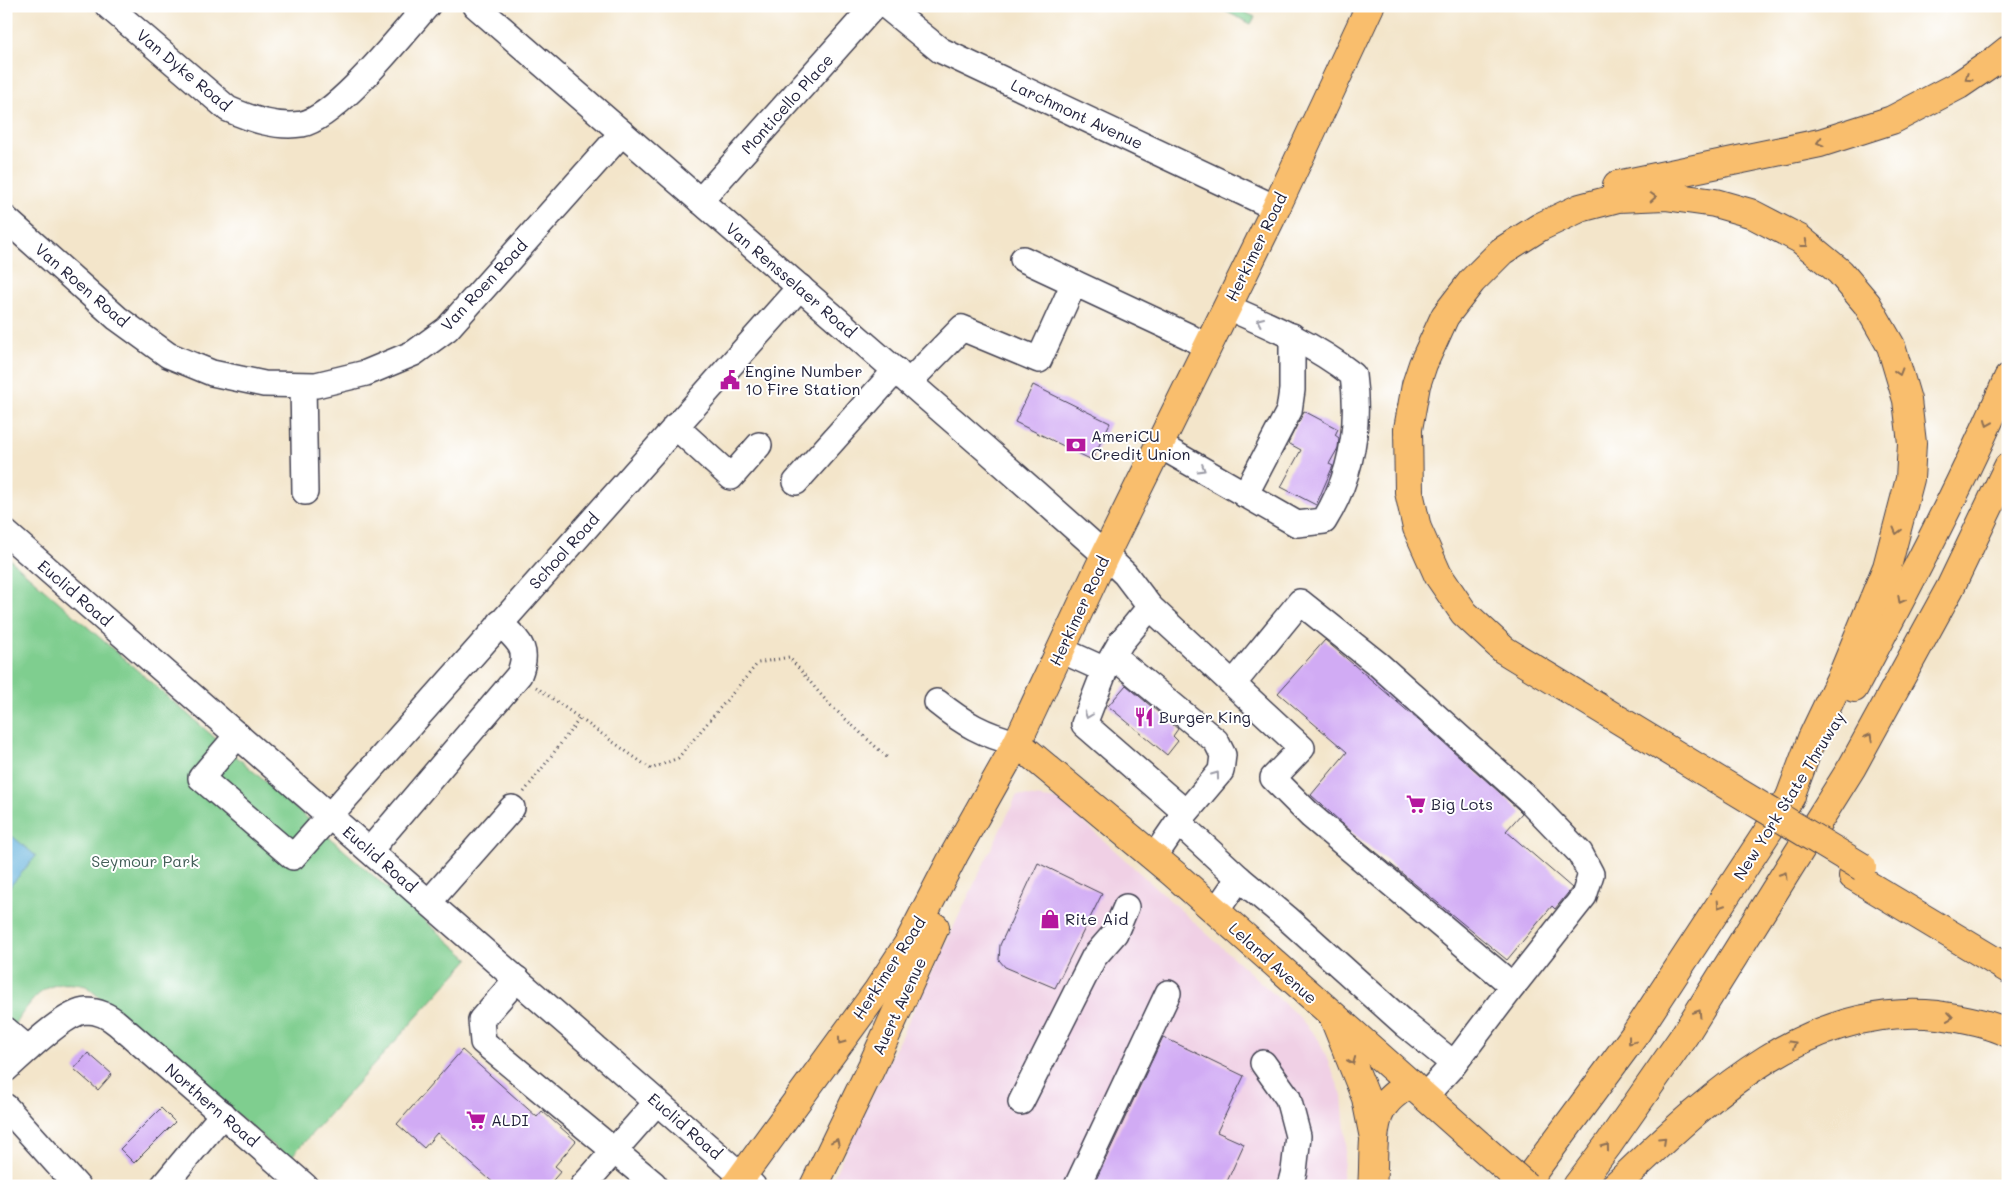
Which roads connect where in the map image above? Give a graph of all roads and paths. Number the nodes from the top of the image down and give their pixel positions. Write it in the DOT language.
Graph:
graph roads {
  1 [pos="108,6"];
  2 [pos="427,6"];
  3 [pos="476,6"];
  4 [pos="874,6"];
  5 [pos="886,6"];
  6 [pos="1370,6"];
  7 [pos="2008,50"];
  8 [pos="622,133"];
  9 [pos="700,201"];
  10 [pos="1276,208"];
  11 [pos="6,220"];
  12 [pos="1023,258"];
  13 [pos="1074,283"];
  14 [pos="800,287"];
  15 [pos="1227,307"];
  16 [pos="1292,336"];
  17 [pos="1207,347"];
  18 [pos="902,376"];
  19 [pos="2008,378"];
  20 [pos="303,386"];
  21 [pos="675,426"];
  22 [pos="759,445"];
  23 [pos="1159,445"];
  24 [pos="2008,467"];
  25 [pos="796,482"];
  26 [pos="305,492"];
  27 [pos="1245,495"];
  28 [pos="6,533"];
  29 [pos="1105,556"];
  30 [pos="1150,607"];
  31 [pos="500,623"];
  32 [pos="1061,650"];
  33 [pos="1109,663"];
  34 [pos="519,675"];
  35 [pos="1233,684"];
  36 [pos="936,702"];
  37 [pos="580,718"];
  38 [pos="238,734"];
  39 [pos="1017,743"];
  40 [pos="889,759"];
  41 [pos="1699,776"];
  42 [pos="1790,797"];
  43 [pos="512,808"];
  44 [pos="329,814"];
  45 [pos="1182,817"];
  46 [pos="370,850"];
  47 [pos="1154,857"];
  48 [pos="1858,872"];
  49 [pos="1239,878"];
  50 [pos="429,902"];
  51 [pos="1126,907"];
  52 [pos="1216,911"];
  53 [pos="2008,955"];
  54 [pos="2008,969"];
  55 [pos="517,979"];
  56 [pos="1513,986"];
  57 [pos="1168,994"];
  58 [pos="1333,1016"];
  59 [pos="6,1030"];
  60 [pos="2008,1033"];
  61 [pos="28,1049"];
  62 [pos="1263,1063"];
  63 [pos="1454,1064"];
  64 [pos="6,1069"];
  65 [pos="1418,1090"];
  66 [pos="657,1102"];
  67 [pos="1021,1102"];
  68 [pos="6,1107"];
  69 [pos="223,1114"];
  70 [pos="1374,1138"];
  71 [pos="614,1151"];
  72 [pos="744,1183"];
  73 [pos="77,1186"];
  74 [pos="163,1186"];
  75 [pos="305,1186"];
  76 [pos="583,1186"];
  77 [pos="653,1186"];
  78 [pos="814,1186"];
  79 [pos="1077,1186"];
  80 [pos="1290,1186"];
  81 [pos="1372,1186"];
  82 [pos="1525,1186"];
  83 [pos="1576,1186"];
  84 [pos="1615,1186"];
  1 -- 2 [label="street, Van Dyke Road"];
  3 -- 8 [label="street, Van Rensselaer Road"];
  4 -- 9 [label="street, Monticello Place"];
  5 -- 10 [label="street, Larchmont Avenue"];
  6 -- 10 [label="main road, Herkimer Road"];
  7 -- 41 [label="main road, one-way"];
  8 -- 9 [label="street, Van Rensselaer Road"];
  8 -- 20 [label="street, Van Roen Road"];
  9 -- 14 [label="street, Van Rensselaer Road"];
  10 -- 15 [label="main road, Herkimer Road"];
  11 -- 20 [label="street, Van Roen Road"];
  12 -- 13 [label="street"];
  13 -- 17 [label="street"];
  13 -- 18 [label="street"];
  14 -- 18 [label="street, Van Rensselaer Road"];
  14 -- 21 [label="street, School Road"];
  16 -- 15 [label="street, one-way"];
  15 -- 17 [label="main road, Herkimer Road"];
  16 -- 27 [label="street"];
  16 -- 27 [label="street"];
  17 -- 23 [label="main road, Herkimer Road"];
  18 -- 25 [label="street"];
  18 -- 29 [label="street, Van Rensselaer Road"];
  19 -- 42 [label="main road, New York State Thruway, one-way"];
  20 -- 26 [label="street"];
  21 -- 22 [label="street"];
  21 -- 31 [label="street, School Road"];
  23 -- 27 [label="street, one-way"];
  23 -- 29 [label="main road, Herkimer Road"];
  83 -- 24 [label="main road, one-way"];
  28 -- 38 [label="street, Euclid Road"];
  29 -- 30 [label="street, Van Rensselaer Road"];
  29 -- 32 [label="main road, Herkimer Road"];
  30 -- 33 [label="street"];
  30 -- 35 [label="street, Van Rensselaer Road"];
  31 -- 34 [label="street"];
  31 -- 44 [label="street, School Road"];
  32 -- 33 [label="street"];
  32 -- 39 [label="main road, Herkimer Road"];
  33 -- 45 [label="street, one-way"];
  45 -- 33 [label="street, one-way"];
  34 -- 37 [label="path"];
  34 -- 46 [label="street"];
  35 -- 56 [label="street, Van Rensselaer Road"];
  35 -- 56 [label="street"];
  36 -- 39 [label="street"];
  37 -- 40 [label="path"];
  37 -- 43 [label="path"];
  38 -- 44 [label="street, Euclid Road"];
  38 -- 44 [label="street, School Road"];
  39 -- 47 [label="main road, Leland Avenue"];
  39 -- 72 [label="main road, Herkimer Road, one-way"];
  78 -- 39 [label="main road, Auert Avenue, one-way"];
  41 -- 42 [label="main road, one-way"];
  41 -- 48 [label="main road, bridge"];
  42 -- 82 [label="main road, New York State Thruway, one-way"];
  43 -- 50 [label="street"];
  44 -- 46 [label="street, Euclid Road"];
  45 -- 47 [label="street"];
  45 -- 49 [label="street"];
  46 -- 50 [label="street, Euclid Road"];
  47 -- 52 [label="main road, Leland Avenue"];
  48 -- 53 [label="main road"];
  48 -- 54 [label="main road"];
  49 -- 52 [label="street"];
  49 -- 63 [label="street"];
  50 -- 55 [label="street, Euclid Road"];
  51 -- 67 [label="street"];
  52 -- 58 [label="main road, Leland Avenue"];
  55 -- 66 [label="street, Euclid Road"];
  55 -- 71 [label="street"];
  56 -- 63 [label="street"];
  57 -- 79 [label="street"];
  58 -- 65 [label="main road, Leland Avenue"];
  58 -- 70 [label="main road, one-way"];
  59 -- 61 [label="street"];
  84 -- 60 [label="main road, one-way"];
  61 -- 64 [label="street"];
  61 -- 69 [label="street, Northern Road"];
  62 -- 80 [label="street"];
  63 -- 65 [label="street"];
  65 -- 70 [label="main road"];
  65 -- 82 [label="main road, Leland Avenue, bridge"];
  66 -- 71 [label="street"];
  66 -- 72 [label="street, Euclid Road"];
  68 -- 73 [label="street"];
  69 -- 74 [label="street"];
  69 -- 75 [label="street, Northern Road"];
  70 -- 81 [label="main road"];
  71 -- 76 [label="street"];
  71 -- 77 [label="street"];
}
